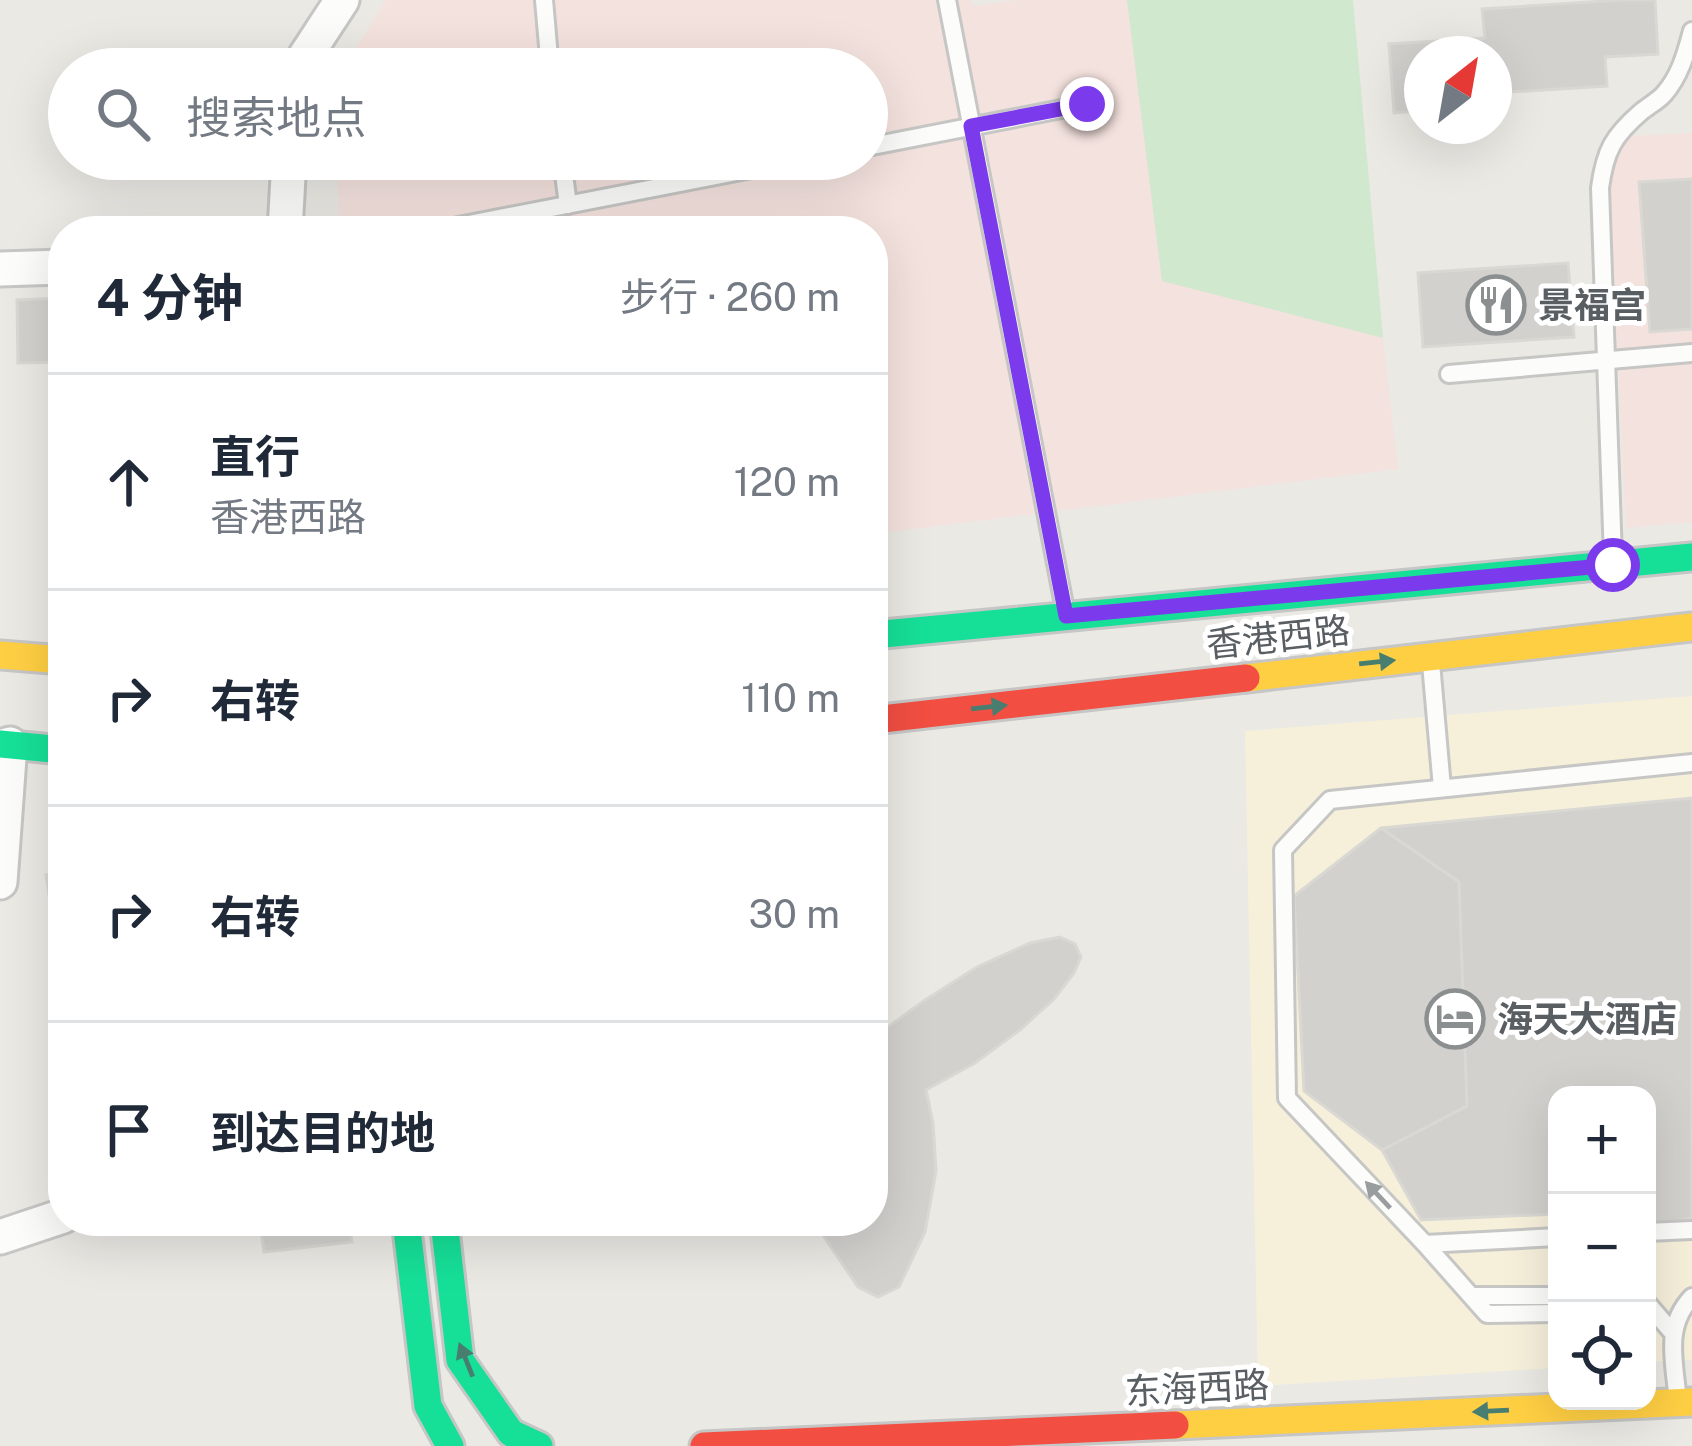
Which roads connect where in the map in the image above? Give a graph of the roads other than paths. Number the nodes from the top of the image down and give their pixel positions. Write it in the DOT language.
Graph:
graph roads {
  1 [pos="342,0"];
  2 [pos="544,0"];
  3 [pos="947,0"];
  4 [pos="1692,31"];
  5 [pos="311,48"];
  6 [pos="548,48"];
  7 [pos="1087,104"];
  8 [pos="971,126"];
  9 [pos="888,142"];
  10 [pos="289,180"];
  11 [pos="565,180"];
  12 [pos="696,180"];
  13 [pos="568,205"];
  14 [pos="286,216"];
  15 [pos="511,216"];
  16 [pos="48,267"];
  17 [pos="0,269"];
  18 [pos="1692,353"];
  19 [pos="1606,361"];
  20 [pos="1450,374"];
  21 [pos="1692,557"];
  22 [pos="1613,565"];
  23 [pos="1066,616"];
  24 [pos="1692,627"];
  25 [pos="888,634"];
  26 [pos="0,655"];
  27 [pos="1431,656"];
  28 [pos="48,659"];
  29 [pos="888,718"];
  30 [pos="3,745"];
  31 [pos="48,749"];
  32 [pos="1692,763"];
  33 [pos="1442,788"];
  34 [pos="0,881"];
  35 [pos="48,1221"];
  36 [pos="1692,1230"];
  37 [pos="1656,1232"];
  38 [pos="408,1236"];
  39 [pos="447,1236"];
  40 [pos="0,1237"];
  41 [pos="1548,1237"];
  42 [pos="1425,1244"];
  43 [pos="1472,1296"];
  44 [pos="1548,1296"];
  45 [pos="1692,1297"];
  46 [pos="1548,1313"];
  47 [pos="1656,1313"];
  48 [pos="1672,1332"];
  49 [pos="1685,1403"];
  50 [pos="1548,1406"];
  51 [pos="450,1446"];
  52 [pos="538,1446"];
  53 [pos="704,1446"];
  1 -- 5 [label="street"];
  2 -- 6 [label="lane"];
  3 -- 8 [label="lane"];
  4 -- 19 [label="lane"];
  7 -- 8 [label="lane"];
  8 -- 9 [label="lane"];
  8 -- 23 [label="lane"];
  10 -- 14 [label="street"];
  11 -- 13 [label="lane"];
  12 -- 13 [label="lane"];
  13 -- 15 [label="lane"];
  16 -- 17 [label="street"];
  18 -- 19 [label="lane"];
  19 -- 20 [label="lane"];
  19 -- 22 [label="lane"];
  21 -- 22 [label="main road, 香港西路"];
  22 -- 23 [label="main road, 香港西路"];
  23 -- 25 [label="main road, 香港西路"];
  24 -- 27 [label="main road, 香港西路"];
  26 -- 28 [label="main road"];
  29 -- 27 [label="main road, 香港西路, one-way"];
  27 -- 33 [label="lane"];
  30 -- 31 [label="main road"];
  30 -- 34 [label="street"];
  32 -- 33 [label="lane"];
  42 -- 33 [label="lane, one-way"];
  35 -- 40 [label="street"];
  36 -- 37 [label="lane"];
  38 -- 51 [label="main road"];
  52 -- 39 [label="main road, one-way"];
  41 -- 42 [label="lane"];
  42 -- 43 [label="lane"];
  43 -- 44 [label="lane"];
  43 -- 46 [label="lane"];
  45 -- 48 [label="lane"];
  47 -- 48 [label="lane"];
  48 -- 49 [label="lane"];
  50 -- 53 [label="main road, 东海西路, one-way"];
}
